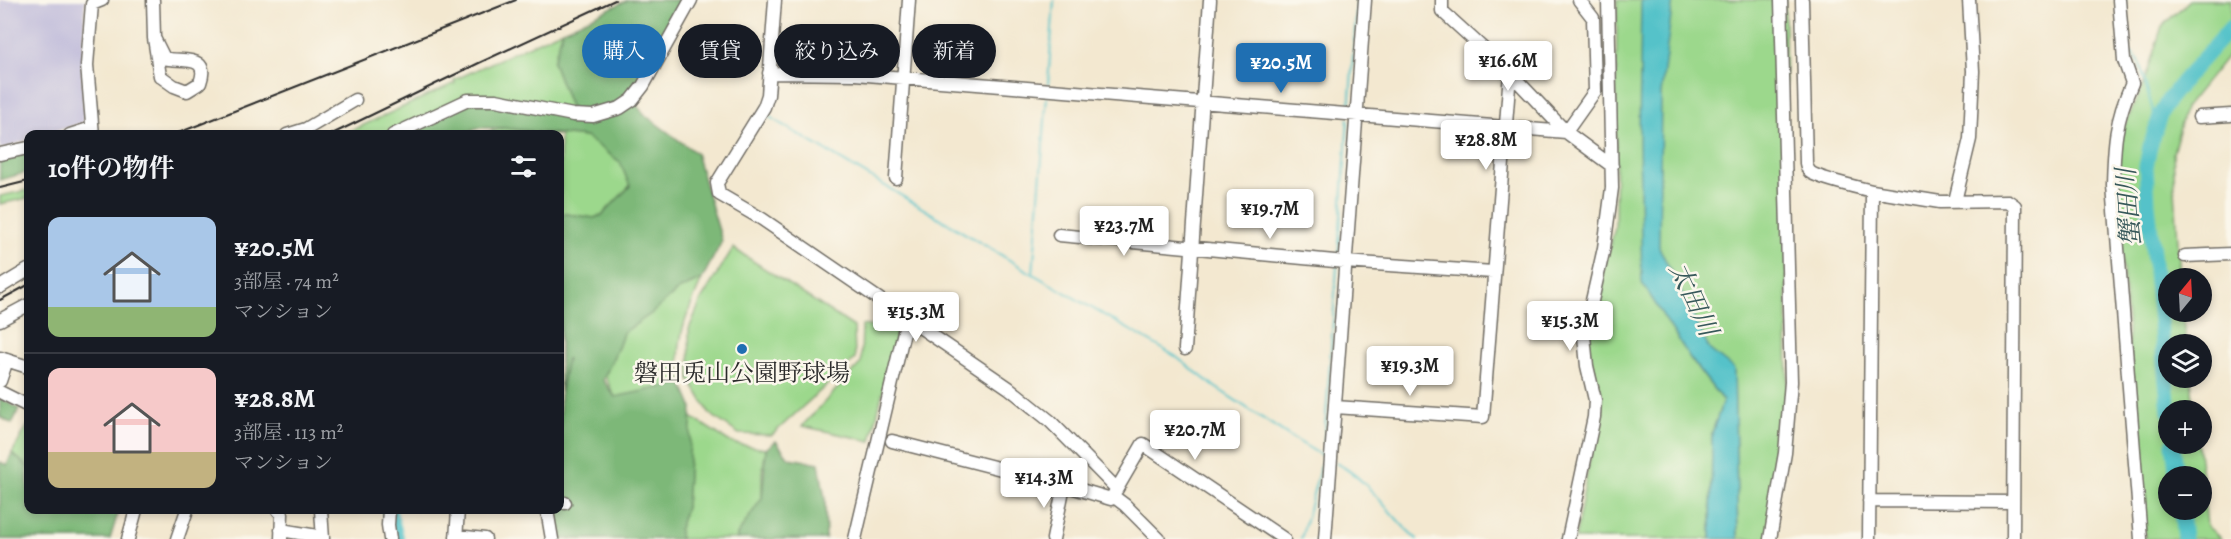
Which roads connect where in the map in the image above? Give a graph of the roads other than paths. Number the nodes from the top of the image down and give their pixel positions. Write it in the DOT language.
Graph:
graph roads {
  1 [pos="102,0"];
  2 [pos="153,0"];
  3 [pos="691,0"];
  4 [pos="775,0"];
  5 [pos="909,0"];
  6 [pos="1210,0"];
  7 [pos="1365,0"];
  8 [pos="1442,0"];
  9 [pos="1579,0"];
  10 [pos="1608,0"];
  11 [pos="1781,0"];
  12 [pos="1802,0"];
  13 [pos="1969,0"];
  14 [pos="2119,0"];
  15 [pos="154,38"];
  16 [pos="769,73"];
  17 [pos="1510,73"];
  18 [pos="903,78"];
  19 [pos="355,100"];
  20 [pos="1202,103"];
  21 [pos="1357,114"];
  22 [pos="2231,115"];
  23 [pos="2199,117"];
  24 [pos="1505,127"];
  25 [pos="92,130"];
  26 [pos="303,130"];
  27 [pos="404,130"];
  28 [pos="1566,132"];
  29 [pos="24,149"];
  30 [pos="0,154"];
  31 [pos="1612,166"];
  32 [pos="896,178"];
  33 [pos="1872,191"];
  34 [pos="1955,201"];
  35 [pos="1059,235"];
  36 [pos="1191,247"];
  37 [pos="2231,254"];
  38 [pos="2185,256"];
  39 [pos="1346,262"];
  40 [pos="24,272"];
  41 [pos="1493,272"];
  42 [pos="0,287"];
  43 [pos="24,308"];
  44 [pos="907,319"];
  45 [pos="0,320"];
  46 [pos="1185,349"];
  47 [pos="4,359"];
  48 [pos="24,366"];
  49 [pos="0,381"];
  50 [pos="0,392"];
  51 [pos="24,404"];
  52 [pos="1335,407"];
  53 [pos="892,441"];
  54 [pos="1064,485"];
  55 [pos="1115,493"];
  56 [pos="1869,501"];
  57 [pos="2013,502"];
  58 [pos="135,514"];
  59 [pos="186,514"];
  60 [pos="282,514"];
  61 [pos="321,514"];
  62 [pos="389,514"];
  63 [pos="458,514"];
  64 [pos="549,514"];
  65 [pos="281,534"];
  66 [pos="323,538"];
  67 [pos="456,538"];
  68 [pos="129,539"];
  69 [pos="177,539"];
  70 [pos="390,539"];
  71 [pos="485,539"];
  72 [pos="552,539"];
  73 [pos="855,539"];
  74 [pos="1053,539"];
  75 [pos="1159,539"];
  76 [pos="1284,539"];
  77 [pos="1326,539"];
  78 [pos="1568,539"];
  79 [pos="1770,539"];
  80 [pos="1869,539"];
  81 [pos="2013,539"];
  82 [pos="2141,539"];
  1 -- 25 [label="street"];
  2 -- 15 [label="street"];
  3 -- 27 [label="street"];
  4 -- 16 [label="street"];
  5 -- 18 [label="street"];
  6 -- 20 [label="street"];
  7 -- 21 [label="street"];
  8 -- 17 [label="street"];
  9 -- 28 [label="street"];
  10 -- 31 [label="street"];
  11 -- 79 [label="street"];
  12 -- 33 [label="street"];
  13 -- 34 [label="street"];
  14 -- 82 [label="street"];
  15 -- 15 [label="street"];
  16 -- 18 [label="street"];
  16 -- 44 [label="street"];
  17 -- 24 [label="street"];
  17 -- 28 [label="street"];
  18 -- 20 [label="street"];
  18 -- 32 [label="street"];
  19 -- 26 [label="street"];
  20 -- 21 [label="street"];
  20 -- 36 [label="street"];
  21 -- 24 [label="street"];
  21 -- 39 [label="street"];
  22 -- 23 [label="street"];
  24 -- 28 [label="street"];
  24 -- 41 [label="street"];
  28 -- 31 [label="street"];
  29 -- 30 [label="street"];
  31 -- 78 [label="street"];
  33 -- 34 [label="street"];
  33 -- 56 [label="street"];
  34 -- 57 [label="street"];
  35 -- 36 [label="street"];
  36 -- 39 [label="street"];
  36 -- 46 [label="street"];
  37 -- 38 [label="street"];
  39 -- 41 [label="street"];
  39 -- 52 [label="street"];
  40 -- 42 [label="street"];
  41 -- 52 [label="street"];
  43 -- 45 [label="street"];
  44 -- 55 [label="street"];
  44 -- 73 [label="street"];
  47 -- 48 [label="street"];
  47 -- 49 [label="street"];
  50 -- 51 [label="street"];
  52 -- 77 [label="street"];
  53 -- 54 [label="street"];
  54 -- 55 [label="street"];
  54 -- 74 [label="street"];
  55 -- 75 [label="street"];
  55 -- 76 [label="street"];
  56 -- 57 [label="street"];
  56 -- 80 [label="street"];
  57 -- 81 [label="street"];
  58 -- 68 [label="street"];
  59 -- 69 [label="street"];
  60 -- 65 [label="street"];
  61 -- 66 [label="street"];
  62 -- 70 [label="street"];
  63 -- 67 [label="street"];
  64 -- 72 [label="street"];
  65 -- 66 [label="street"];
  67 -- 71 [label="street"];
}
